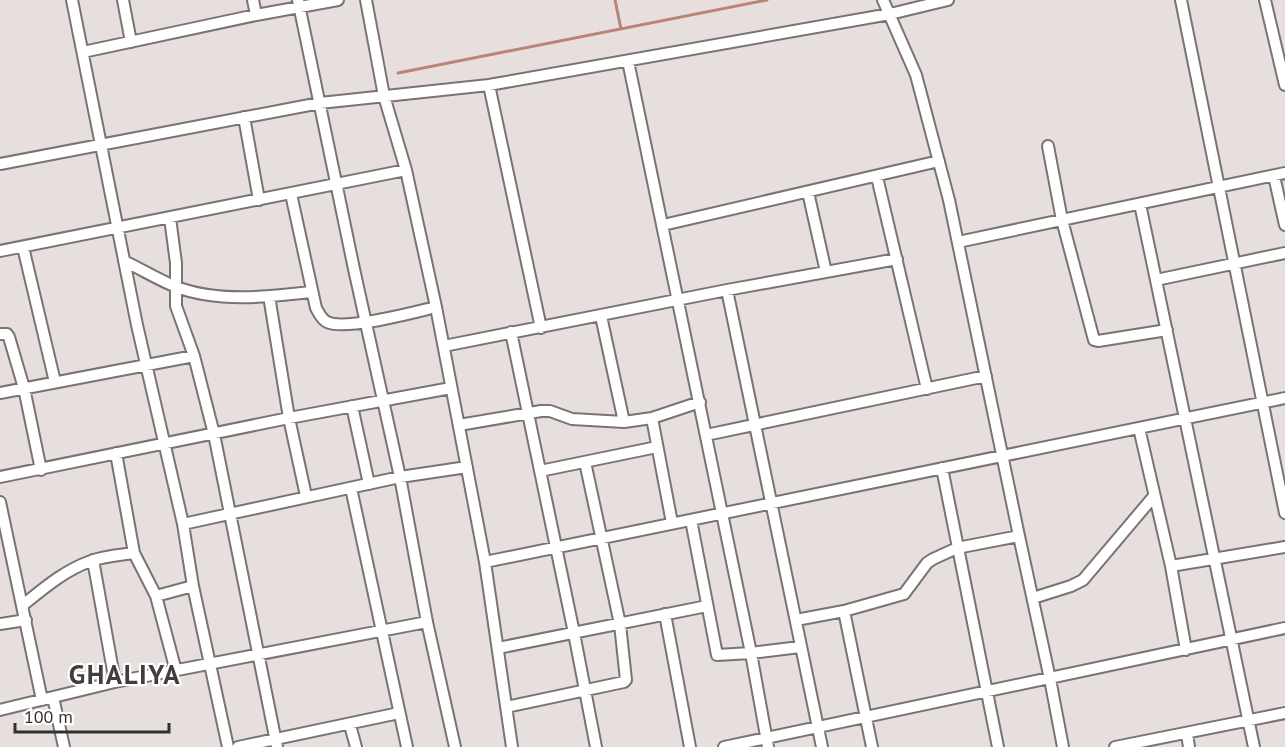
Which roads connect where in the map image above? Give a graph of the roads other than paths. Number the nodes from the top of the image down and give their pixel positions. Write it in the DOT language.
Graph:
graph roads {
  1 [pos="72,0"];
  2 [pos="123,0"];
  3 [pos="253,0"];
  4 [pos="338,0"];
  5 [pos="366,0"];
  6 [pos="883,0"];
  7 [pos="948,0"];
  8 [pos="1181,0"];
  9 [pos="1265,0"];
  10 [pos="299,3"];
  11 [pos="890,14"];
  12 [pos="256,15"];
  13 [pos="131,42"];
  14 [pos="83,52"];
  15 [pos="628,61"];
  16 [pos="489,85"];
  17 [pos="1285,85"];
  18 [pos="384,96"];
  19 [pos="320,103"];
  20 [pos="244,117"];
  21 [pos="100,144"];
  22 [pos="1048,146"];
  23 [pos="939,161"];
  24 [pos="0,164"];
  25 [pos="406,170"];
  26 [pos="1279,174"];
  27 [pos="878,177"];
  28 [pos="336,185"];
  29 [pos="1217,186"];
  30 [pos="808,192"];
  31 [pos="291,194"];
  32 [pos="259,200"];
  33 [pos="1140,204"];
  34 [pos="170,218"];
  35 [pos="1062,220"];
  36 [pos="663,225"];
  37 [pos="1285,225"];
  38 [pos="118,227"];
  39 [pos="958,242"];
  40 [pos="23,247"];
  41 [pos="0,251"];
  42 [pos="1285,253"];
  43 [pos="897,260"];
  44 [pos="124,261"];
  45 [pos="1233,264"];
  46 [pos="826,272"];
  47 [pos="1156,280"];
  48 [pos="175,287"];
  49 [pos="727,290"];
  50 [pos="311,292"];
  51 [pos="268,296"];
  52 [pos="679,300"];
  53 [pos="436,308"];
  54 [pos="601,316"];
  55 [pos="366,322"];
  56 [pos="541,328"];
  57 [pos="1167,330"];
  58 [pos="511,332"];
  59 [pos="0,334"];
  60 [pos="444,346"];
  61 [pos="194,356"];
  62 [pos="147,365"];
  63 [pos="986,376"];
  64 [pos="55,382"];
  65 [pos="24,388"];
  66 [pos="450,388"];
  67 [pos="927,389"];
  68 [pos="0,393"];
  69 [pos="1285,398"];
  70 [pos="384,400"];
  71 [pos="700,402"];
  72 [pos="1262,403"];
  73 [pos="352,406"];
  74 [pos="528,413"];
  75 [pos="289,418"];
  76 [pos="652,418"];
  77 [pos="1185,419"];
  78 [pos="624,422"];
  79 [pos="756,424"];
  80 [pos="459,426"];
  81 [pos="1139,428"];
  82 [pos="214,434"];
  83 [pos="706,435"];
  84 [pos="165,444"];
  85 [pos="657,447"];
  86 [pos="116,453"];
  87 [pos="1003,456"];
  88 [pos="585,462"];
  89 [pos="467,467"];
  90 [pos="942,468"];
  91 [pos="40,470"];
  92 [pos="540,471"];
  93 [pos="0,477"];
  94 [pos="400,477"];
  95 [pos="369,484"];
  96 [pos="351,488"];
  97 [pos="306,496"];
  98 [pos="1154,496"];
  99 [pos="0,502"];
  100 [pos="772,503"];
  101 [pos="723,513"];
  102 [pos="1285,513"];
  103 [pos="231,514"];
  104 [pos="690,520"];
  105 [pos="672,523"];
  106 [pos="183,524"];
  107 [pos="1019,536"];
  108 [pos="601,538"];
  109 [pos="556,547"];
  110 [pos="1285,547"];
  111 [pos="957,548"];
  112 [pos="134,553"];
  113 [pos="1214,559"];
  114 [pos="93,560"];
  115 [pos="485,562"];
  116 [pos="1170,566"];
  117 [pos="193,586"];
  118 [pos="156,596"];
  119 [pos="1033,598"];
  120 [pos="23,605"];
  121 [pos="707,606"];
  122 [pos="844,611"];
  123 [pos="665,614"];
  124 [pos="26,620"];
  125 [pos="796,620"];
  126 [pos="427,622"];
  127 [pos="0,624"];
  128 [pos="620,624"];
  129 [pos="1285,628"];
  130 [pos="382,631"];
  131 [pos="574,633"];
  132 [pos="1231,640"];
  133 [pos="800,647"];
  134 [pos="498,648"];
  135 [pos="1186,650"];
  136 [pos="260,654"];
  137 [pos="751,654"];
  138 [pos="210,664"];
  139 [pos="176,671"];
  140 [pos="1050,679"];
  141 [pos="115,682"];
  142 [pos="585,691"];
  143 [pos="987,692"];
  144 [pos="53,697"];
  145 [pos="42,700"];
  146 [pos="506,707"];
  147 [pos="0,710"];
  148 [pos="1285,712"];
  149 [pos="399,713"];
  150 [pos="866,718"];
  151 [pos="1248,720"];
  152 [pos="350,725"];
  153 [pos="818,728"];
  154 [pos="1187,734"];
  155 [pos="767,742"];
  156 [pos="276,743"];
  157 [pos="1128,746"];
  158 [pos="64,747"];
  159 [pos="228,747"];
  160 [pos="238,747"];
  161 [pos="356,747"];
  162 [pos="407,747"];
  163 [pos="455,747"];
  164 [pos="507,747"];
  165 [pos="512,747"];
  166 [pos="596,747"];
  167 [pos="690,747"];
  168 [pos="724,747"];
  169 [pos="822,747"];
  170 [pos="872,747"];
  171 [pos="998,747"];
  172 [pos="1063,747"];
  173 [pos="1115,747"];
  174 [pos="1189,747"];
  175 [pos="1254,747"];
  1 -- 14 [label="street"];
  2 -- 13 [label="street"];
  3 -- 12 [label="street"];
  4 -- 10 [label="street"];
  5 -- 18 [label="street"];
  6 -- 11 [label="street"];
  7 -- 11 [label="street"];
  8 -- 29 [label="street"];
  9 -- 17 [label="street"];
  10 -- 12 [label="street"];
  10 -- 19 [label="street"];
  11 -- 15 [label="street"];
  11 -- 23 [label="street"];
  12 -- 13 [label="street"];
  13 -- 14 [label="street"];
  14 -- 21 [label="street"];
  15 -- 16 [label="street"];
  15 -- 36 [label="street"];
  16 -- 18 [label="street"];
  16 -- 56 [label="street"];
  18 -- 19 [label="street"];
  18 -- 25 [label="street"];
  19 -- 20 [label="street"];
  19 -- 28 [label="street"];
  20 -- 21 [label="street"];
  20 -- 32 [label="street"];
  21 -- 24 [label="street"];
  21 -- 38 [label="street"];
  22 -- 35 [label="street"];
  23 -- 27 [label="street"];
  23 -- 39 [label="street"];
  25 -- 28 [label="street"];
  25 -- 53 [label="street"];
  26 -- 29 [label="street"];
  26 -- 37 [label="street"];
  27 -- 30 [label="street"];
  27 -- 43 [label="street"];
  28 -- 31 [label="street"];
  28 -- 55 [label="street"];
  29 -- 33 [label="street"];
  29 -- 45 [label="street"];
  30 -- 36 [label="street"];
  30 -- 46 [label="street"];
  31 -- 32 [label="street"];
  31 -- 50 [label="street"];
  32 -- 34 [label="street"];
  33 -- 35 [label="street"];
  33 -- 47 [label="street"];
  34 -- 38 [label="street"];
  34 -- 48 [label="street"];
  35 -- 39 [label="street"];
  35 -- 57 [label="street"];
  36 -- 52 [label="street"];
  38 -- 40 [label="street"];
  38 -- 44 [label="street"];
  39 -- 63 [label="street"];
  40 -- 41 [label="street"];
  40 -- 64 [label="street"];
  42 -- 45 [label="street"];
  43 -- 46 [label="street"];
  43 -- 67 [label="street"];
  44 -- 48 [label="street"];
  44 -- 62 [label="street"];
  45 -- 47 [label="street"];
  45 -- 72 [label="street"];
  46 -- 49 [label="street"];
  47 -- 57 [label="street"];
  48 -- 51 [label="street"];
  48 -- 61 [label="street"];
  49 -- 52 [label="street"];
  49 -- 79 [label="street"];
  50 -- 51 [label="street"];
  50 -- 55 [label="street"];
  51 -- 75 [label="street"];
  52 -- 54 [label="street"];
  52 -- 71 [label="street"];
  53 -- 55 [label="street"];
  53 -- 60 [label="street"];
  54 -- 56 [label="street"];
  54 -- 78 [label="street"];
  55 -- 70 [label="street"];
  56 -- 58 [label="street"];
  57 -- 77 [label="street"];
  58 -- 60 [label="street"];
  58 -- 74 [label="street"];
  59 -- 65 [label="street"];
  60 -- 66 [label="street"];
  61 -- 62 [label="street"];
  61 -- 82 [label="street"];
  62 -- 64 [label="street"];
  62 -- 84 [label="street"];
  63 -- 67 [label="street"];
  63 -- 87 [label="street"];
  64 -- 65 [label="street"];
  65 -- 68 [label="street"];
  65 -- 91 [label="street"];
  66 -- 70 [label="street"];
  66 -- 80 [label="street"];
  67 -- 79 [label="street"];
  69 -- 72 [label="street"];
  70 -- 73 [label="street"];
  70 -- 94 [label="street"];
  71 -- 76 [label="street"];
  71 -- 83 [label="street"];
  72 -- 77 [label="street"];
  72 -- 102 [label="street"];
  73 -- 75 [label="street"];
  73 -- 95 [label="street"];
  74 -- 78 [label="street"];
  74 -- 80 [label="street"];
  74 -- 92 [label="street"];
  75 -- 82 [label="street"];
  75 -- 97 [label="street"];
  76 -- 78 [label="street"];
  76 -- 85 [label="street"];
  77 -- 81 [label="street"];
  77 -- 113 [label="street"];
  79 -- 83 [label="street"];
  79 -- 100 [label="street"];
  80 -- 89 [label="street"];
  81 -- 87 [label="street"];
  81 -- 98 [label="street"];
  82 -- 84 [label="street"];
  82 -- 103 [label="street"];
  83 -- 101 [label="street"];
  84 -- 86 [label="street"];
  84 -- 106 [label="street"];
  85 -- 88 [label="street"];
  85 -- 105 [label="street"];
  86 -- 91 [label="street"];
  86 -- 112 [label="street"];
  87 -- 90 [label="street"];
  87 -- 107 [label="street"];
  88 -- 92 [label="street"];
  88 -- 108 [label="street"];
  89 -- 94 [label="street"];
  89 -- 115 [label="street"];
  90 -- 100 [label="street"];
  90 -- 111 [label="street"];
  91 -- 93 [label="street"];
  92 -- 109 [label="street"];
  94 -- 95 [label="street"];
  94 -- 126 [label="street"];
  95 -- 96 [label="street"];
  96 -- 97 [label="street"];
  96 -- 130 [label="street"];
  97 -- 103 [label="street"];
  98 -- 116 [label="street"];
  98 -- 119 [label="street"];
  99 -- 120 [label="street"];
  100 -- 101 [label="street"];
  100 -- 125 [label="street"];
  101 -- 104 [label="street"];
  101 -- 137 [label="street"];
  103 -- 106 [label="street"];
  103 -- 136 [label="street"];
  104 -- 105 [label="street"];
  104 -- 121 [label="street"];
  105 -- 108 [label="street"];
  106 -- 117 [label="street"];
  107 -- 111 [label="street"];
  107 -- 119 [label="street"];
  108 -- 109 [label="street"];
  108 -- 128 [label="street"];
  109 -- 115 [label="street"];
  109 -- 131 [label="street"];
  110 -- 113 [label="street"];
  111 -- 122 [label="street"];
  111 -- 143 [label="street"];
  112 -- 114 [label="street"];
  112 -- 118 [label="street"];
  113 -- 116 [label="street"];
  113 -- 132 [label="street"];
  114 -- 120 [label="street"];
  114 -- 141 [label="street"];
  115 -- 134 [label="street"];
  116 -- 135 [label="street"];
  117 -- 118 [label="street"];
  117 -- 138 [label="street"];
  118 -- 139 [label="street"];
  119 -- 140 [label="street"];
  120 -- 124 [label="street"];
  121 -- 123 [label="street"];
  121 -- 137 [label="street"];
  122 -- 125 [label="street"];
  122 -- 150 [label="street"];
  123 -- 128 [label="street"];
  123 -- 167 [label="street"];
  124 -- 127 [label="street"];
  124 -- 145 [label="street"];
  125 -- 133 [label="street"];
  126 -- 130 [label="street"];
  126 -- 163 [label="street"];
  128 -- 131 [label="street"];
  128 -- 142 [label="street"];
  129 -- 132 [label="street"];
  130 -- 136 [label="street"];
  130 -- 149 [label="street"];
  131 -- 134 [label="street"];
  131 -- 142 [label="street"];
  132 -- 135 [label="street"];
  132 -- 151 [label="street"];
  133 -- 137 [label="street"];
  133 -- 153 [label="street"];
  134 -- 146 [label="street"];
  135 -- 140 [label="street"];
  136 -- 138 [label="street"];
  136 -- 156 [label="street"];
  137 -- 155 [label="street"];
  138 -- 139 [label="street"];
  138 -- 159 [label="street"];
  139 -- 141 [label="street"];
  140 -- 143 [label="street"];
  140 -- 172 [label="street"];
  141 -- 144 [label="street"];
  142 -- 146 [label="street"];
  142 -- 166 [label="street"];
  143 -- 150 [label="street"];
  143 -- 171 [label="street"];
  144 -- 145 [label="street"];
  144 -- 158 [label="street"];
  145 -- 147 [label="street"];
  146 -- 165 [label="street"];
  148 -- 151 [label="street"];
  149 -- 152 [label="street"];
  149 -- 162 [label="street"];
  150 -- 153 [label="street"];
  150 -- 170 [label="street"];
  151 -- 154 [label="street"];
  151 -- 175 [label="street"];
  152 -- 156 [label="street"];
  152 -- 161 [label="street"];
  153 -- 155 [label="street"];
  153 -- 169 [label="street"];
  154 -- 157 [label="street"];
  154 -- 174 [label="street"];
  155 -- 168 [label="street"];
  156 -- 160 [label="street"];
  157 -- 173 [label="street"];
  164 -- 165 [label="street"];
}
